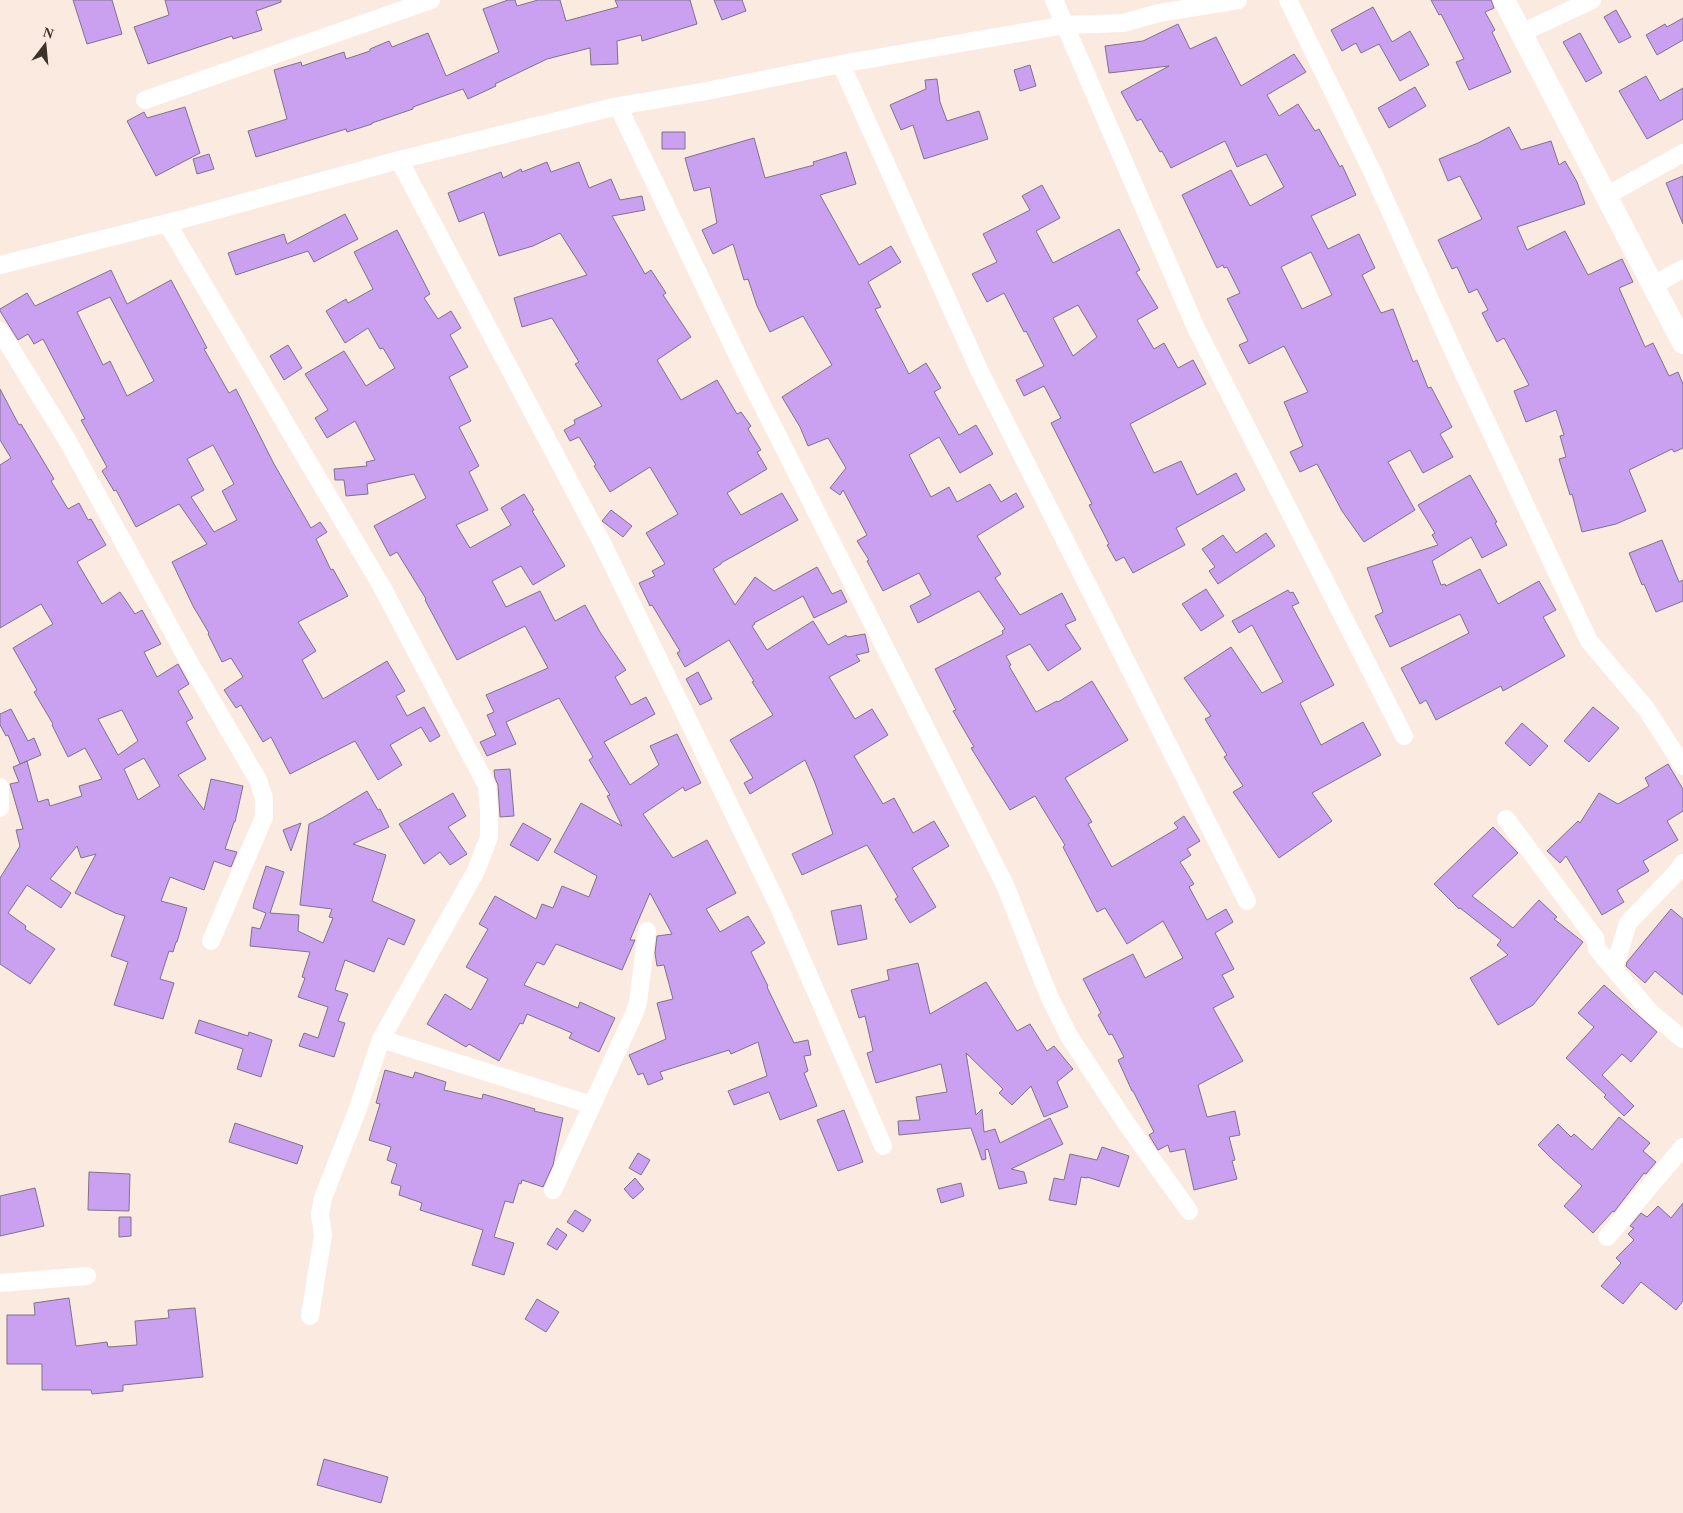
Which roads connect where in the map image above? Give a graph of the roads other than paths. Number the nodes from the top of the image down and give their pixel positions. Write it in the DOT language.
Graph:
graph roads {
  1 [pos="430,0"];
  2 [pos="1054,0"];
  3 [pos="1288,0"];
  4 [pos="1504,0"];
  5 [pos="1592,0"];
  6 [pos="1226,1"];
  7 [pos="412,3"];
  8 [pos="1065,25"];
  9 [pos="1521,33"];
  10 [pos="842,64"];
  11 [pos="145,100"];
  12 [pos="618,106"];
  13 [pos="1683,153"];
  14 [pos="399,160"];
  15 [pos="1606,196"];
  16 [pos="167,223"];
  17 [pos="0,265"];
  18 [pos="1683,268"];
  19 [pos="1653,285"];
  20 [pos="0,331"];
  21 [pos="1683,343"];
  22 [pos="1404,736"];
  23 [pos="1683,766"];
  24 [pos="0,787"];
  25 [pos="0,808"];
  26 [pos="1506,820"];
  27 [pos="1683,863"];
  28 [pos="1248,901"];
  29 [pos="647,931"];
  30 [pos="211,941"];
  31 [pos="1614,968"];
  32 [pos="381,1039"];
  33 [pos="1683,1039"];
  34 [pos="592,1105"];
  35 [pos="883,1146"];
  36 [pos="1683,1147"];
  37 [pos="553,1190"];
  38 [pos="1189,1211"];
  39 [pos="1607,1237"];
  40 [pos="87,1276"];
  41 [pos="0,1283"];
  42 [pos="310,1316"];
  1 -- 7 [label="street"];
  2 -- 8 [label="street"];
  3 -- 23 [label="street"];
  4 -- 9 [label="street"];
  5 -- 9 [label="street"];
  6 -- 8 [label="street"];
  7 -- 11 [label="street"];
  8 -- 10 [label="street"];
  8 -- 22 [label="street"];
  9 -- 15 [label="street"];
  10 -- 12 [label="street"];
  10 -- 28 [label="street"];
  12 -- 14 [label="street"];
  12 -- 38 [label="street"];
  13 -- 15 [label="street"];
  14 -- 16 [label="street"];
  14 -- 35 [label="street"];
  15 -- 19 [label="street"];
  16 -- 17 [label="street"];
  16 -- 32 [label="street"];
  18 -- 19 [label="street"];
  19 -- 21 [label="street"];
  20 -- 30 [label="street"];
  24 -- 25 [label="street"];
  26 -- 31 [label="street"];
  27 -- 31 [label="street"];
  29 -- 34 [label="street"];
  31 -- 33 [label="street"];
  32 -- 34 [label="street"];
  32 -- 42 [label="street"];
  34 -- 37 [label="street"];
  36 -- 39 [label="street"];
  40 -- 41 [label="street"];
}
